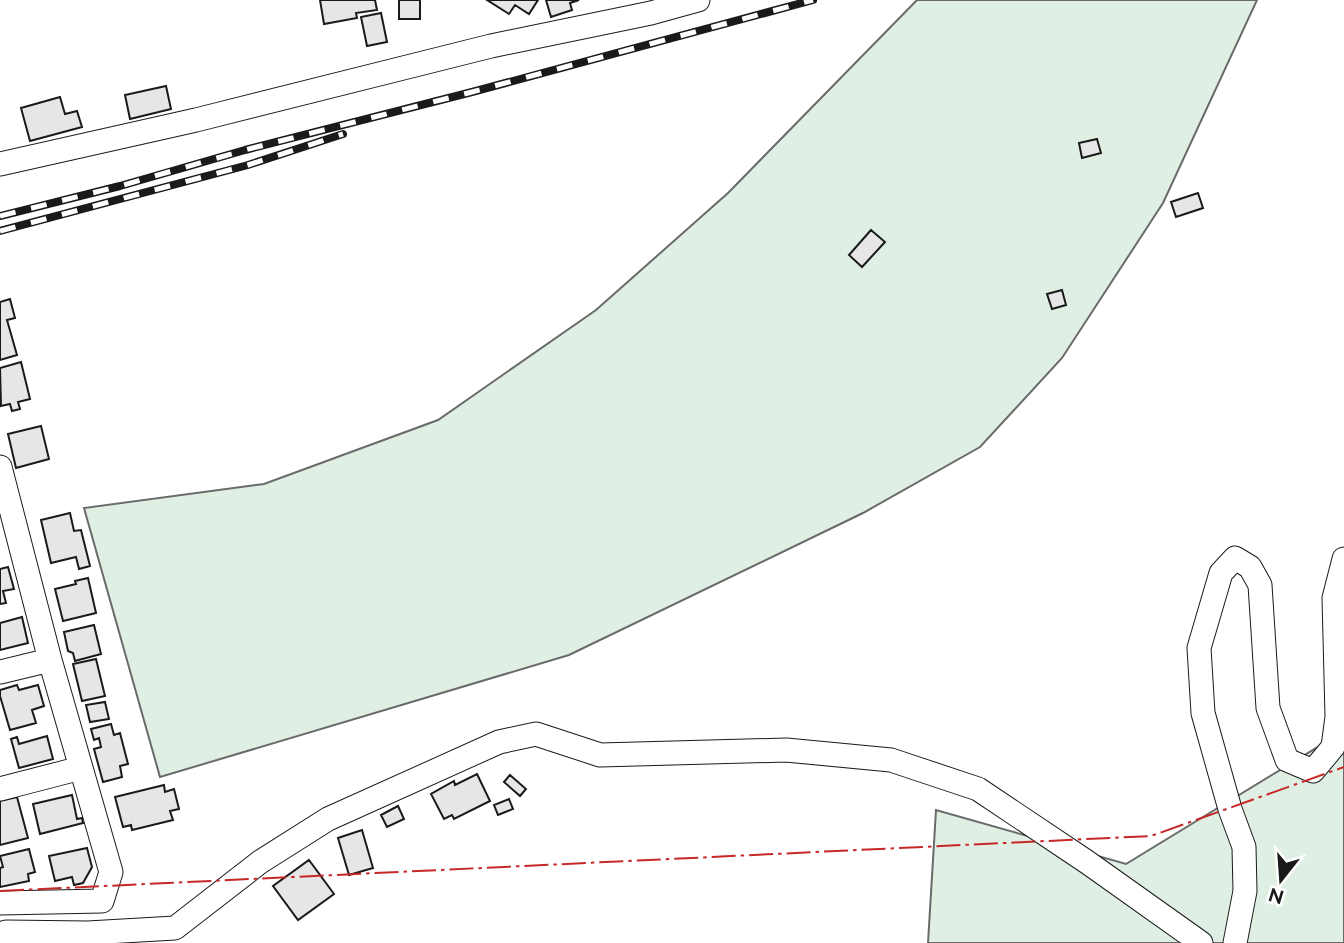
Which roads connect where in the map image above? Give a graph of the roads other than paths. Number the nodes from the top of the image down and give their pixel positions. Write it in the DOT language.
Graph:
graph roads {
  1 [pos="698,0"];
  2 [pos="0,164"];
  3 [pos="0,467"];
  4 [pos="10,549"];
  5 [pos="1344,559"];
  6 [pos="50,660"];
  7 [pos="0,673"];
  8 [pos="81,768"];
  9 [pos="0,789"];
  10 [pos="0,903"];
  11 [pos="0,934"];
  12 [pos="1201,943"];
  13 [pos="1235,943"];
  1 -- 2 [label="street"];
  3 -- 4 [label="street"];
  4 -- 6 [label="street"];
  5 -- 13 [label="street"];
  6 -- 7 [label="street"];
  6 -- 8 [label="street"];
  8 -- 9 [label="street"];
  8 -- 10 [label="street"];
  11 -- 12 [label="street"];
}
